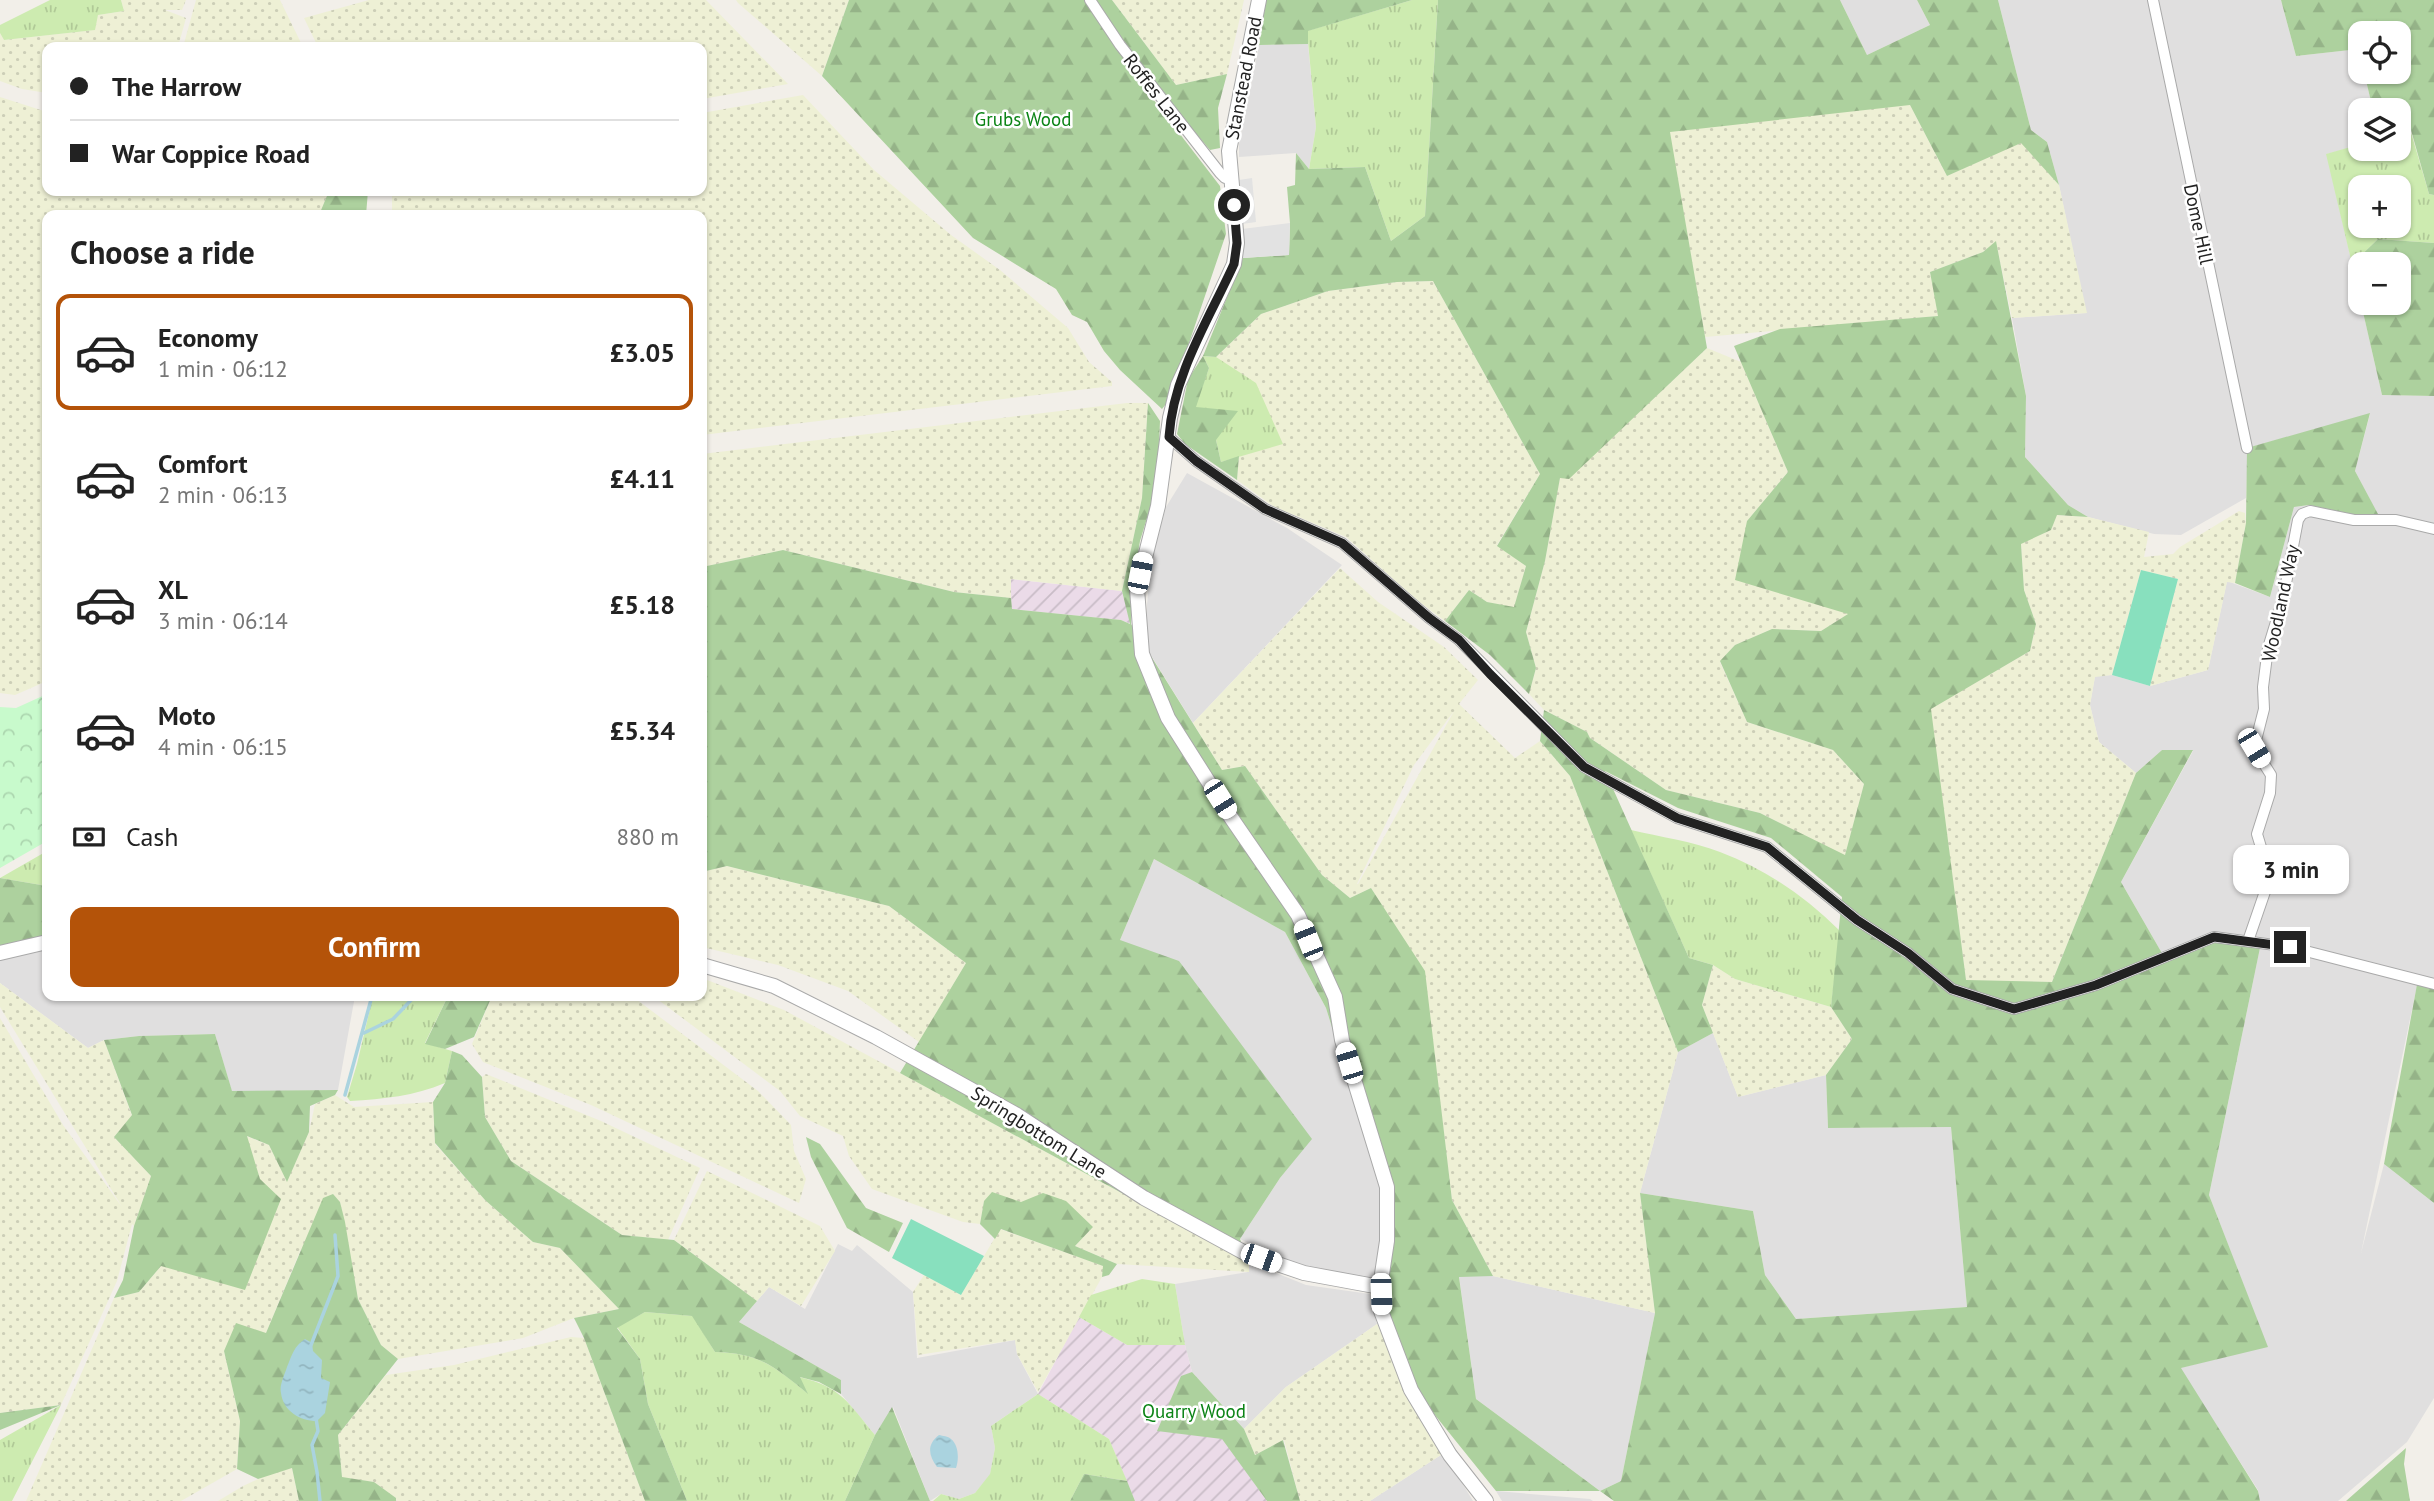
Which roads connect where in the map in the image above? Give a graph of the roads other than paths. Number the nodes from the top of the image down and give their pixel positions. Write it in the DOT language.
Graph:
graph roads {
  1 [pos="1090,0"];
  2 [pos="1259,0"];
  3 [pos="2153,0"];
  4 [pos="1231,178"];
  5 [pos="1169,437"];
  6 [pos="2247,448"];
  7 [pos="2434,529"];
  8 [pos="2248,941"];
  9 [pos="42,943"];
  10 [pos="0,953"];
  11 [pos="707,966"];
  12 [pos="2434,984"];
  13 [pos="1380,1287"];
  14 [pos="1486,1501"];
  1 -- 4 [label="street, Roffes Lane"];
  2 -- 4 [label="street, Stanstead Road"];
  3 -- 6 [label="street, Dome Hill"];
  4 -- 5 [label="street, Stanstead Road"];
  5 -- 8 [label="street"];
  5 -- 13 [label="street, Stanstead Road"];
  7 -- 8 [label="street, Woodland Way"];
  8 -- 12 [label="street"];
  9 -- 10 [label="street"];
  11 -- 13 [label="street, Springbottom Lane"];
  13 -- 14 [label="street, Stanstead Road"];
}
